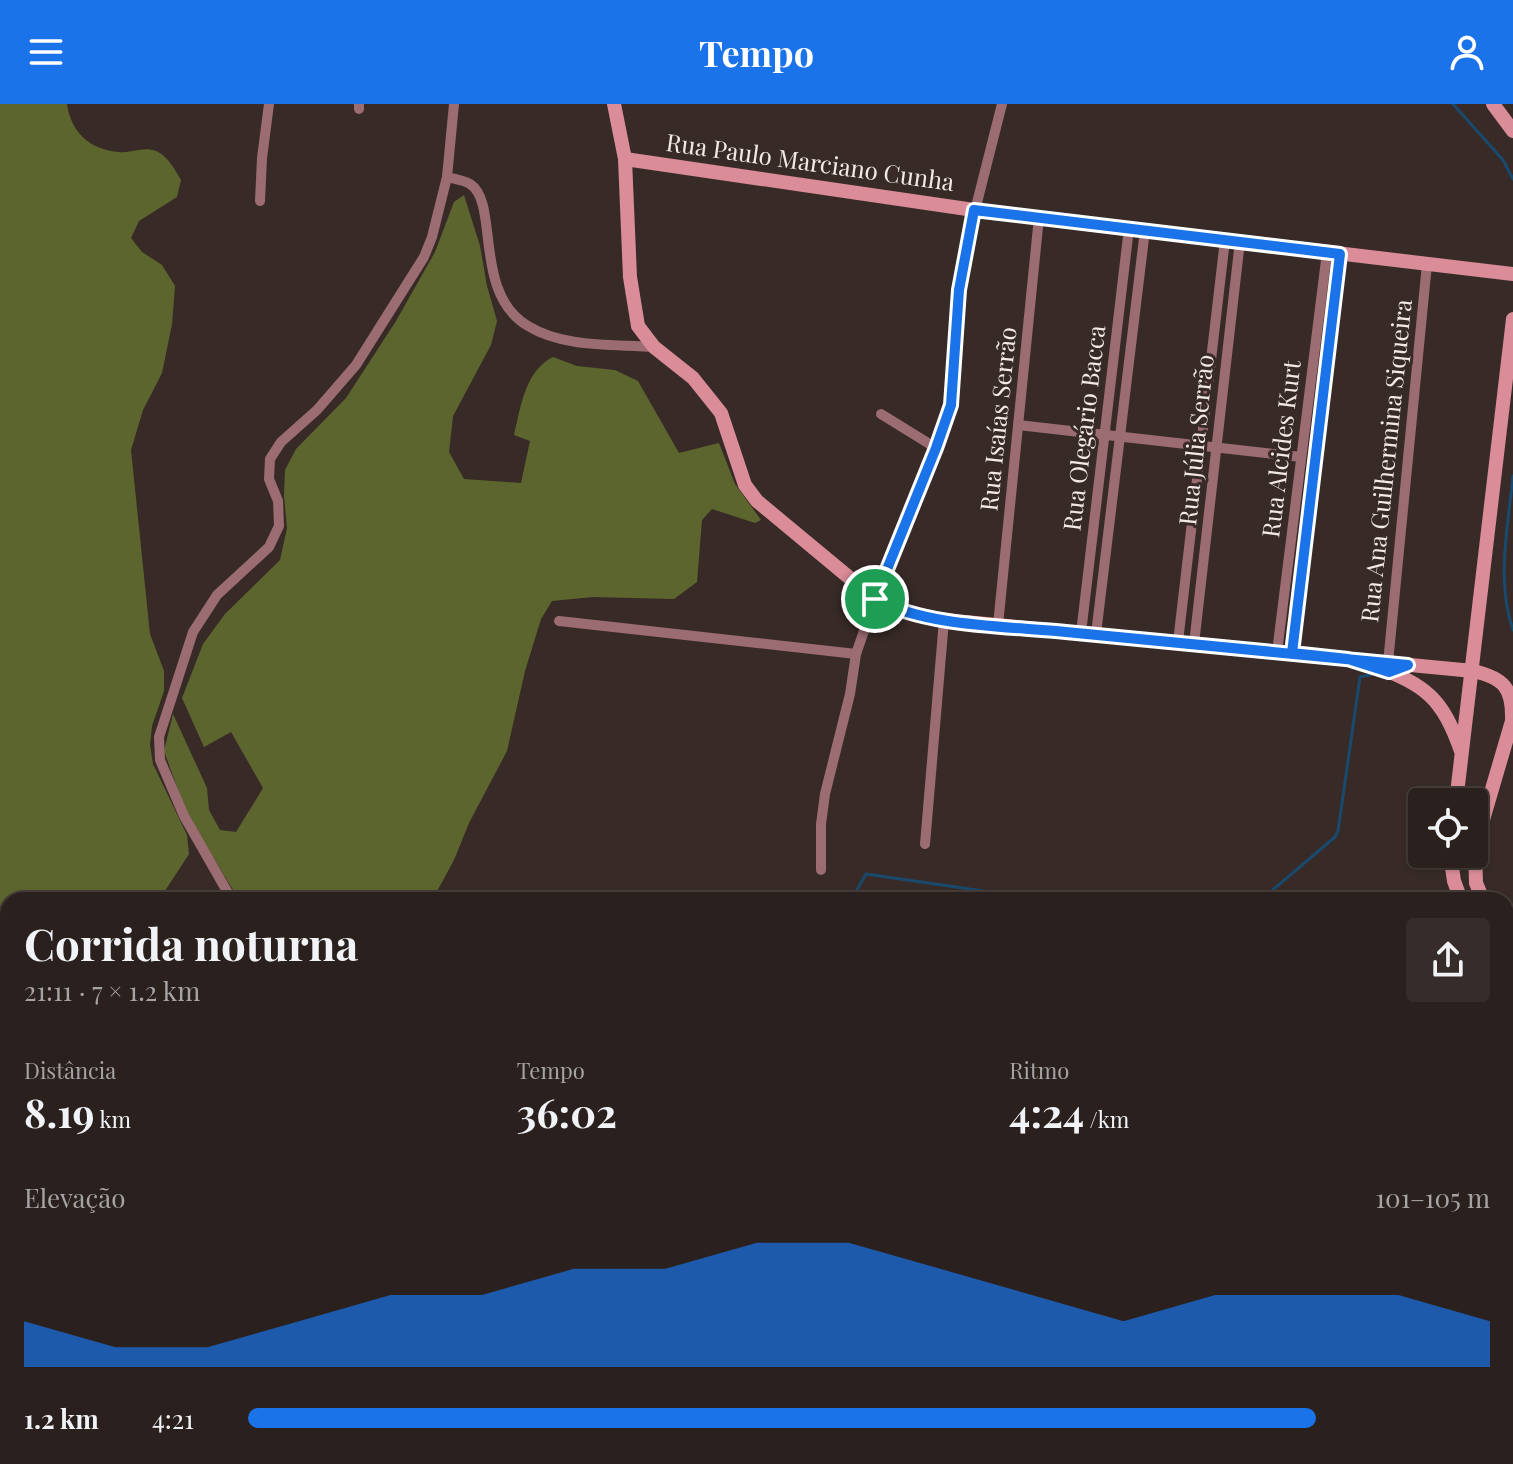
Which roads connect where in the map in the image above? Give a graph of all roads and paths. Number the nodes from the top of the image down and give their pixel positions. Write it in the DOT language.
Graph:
graph roads {
  1 [pos="269,104"];
  2 [pos="454,104"];
  3 [pos="614,104"];
  4 [pos="1002,104"];
  5 [pos="1493,104"];
  6 [pos="1513,131"];
  7 [pos="625,159"];
  8 [pos="447,177"];
  9 [pos="260,201"];
  10 [pos="974,210"];
  11 [pos="1039,217"];
  12 [pos="1137,229"];
  13 [pos="1232,241"];
  14 [pos="1334,253"];
  15 [pos="1427,264"];
  16 [pos="1513,274"];
  17 [pos="1513,319"];
  18 [pos="654,347"];
  19 [pos="881,414"];
  20 [pos="1018,425"];
  21 [pos="1105,435"];
  22 [pos="1120,436"];
  23 [pos="1201,446"];
  24 [pos="936,448"];
  25 [pos="1216,448"];
  26 [pos="1317,450"];
  27 [pos="1302,453"];
  28 [pos="1191,536"];
  29 [pos="1206,538"];
  30 [pos="875,599"];
  31 [pos="944,620"];
  32 [pos="559,621"];
  33 [pos="998,625"];
  34 [pos="1088,634"];
  35 [pos="1178,642"];
  36 [pos="1194,644"];
  37 [pos="1277,652"];
  38 [pos="1292,653"];
  39 [pos="856,654"];
  40 [pos="1388,667"];
  41 [pos="1473,671"];
  42 [pos="1462,755"];
  43 [pos="1458,788"];
  44 [pos="925,844"];
  45 [pos="1452,868"];
  46 [pos="821,870"];
  47 [pos="227,892"];
  48 [pos="1458,892"];
  49 [pos="1480,892"];
  1 -- 9 [label="street"];
  2 -- 8 [label="street"];
  3 -- 7 [label="street"];
  4 -- 10 [label="street"];
  5 -- 6 [label="street"];
  7 -- 10 [label="street, Rua Paulo Marciano Cunha"];
  7 -- 18 [label="street"];
  8 -- 18 [label="street"];
  8 -- 47 [label="street"];
  10 -- 11 [label="street, Rua Paulo Marciano Cunha"];
  10 -- 24 [label="street"];
  11 -- 12 [label="street, Rua Paulo Marciano Cunha"];
  11 -- 20 [label="street, Rua Isaías Serrão"];
  12 -- 13 [label="street, Rua Paulo Marciano Cunha"];
  12 -- 21 [label="street, Rua Olegário Bacca"];
  12 -- 22 [label="street, Rua Olegário Bacca"];
  13 -- 14 [label="street, Rua Paulo Marciano Cunha"];
  13 -- 23 [label="street, Rua Júlia Serrão"];
  13 -- 25 [label="street, Rua Júlia Serrão"];
  14 -- 15 [label="street, Rua Paulo Marciano Cunha"];
  14 -- 26 [label="street, Rua Alcides Kurt"];
  14 -- 27 [label="street, Rua Alcides Kurt"];
  15 -- 16 [label="street, Rua Paulo Marciano Cunha"];
  15 -- 40 [label="street, Rua Ana Guilhermina Siqueira"];
  17 -- 41 [label="street"];
  18 -- 30 [label="street"];
  19 -- 24 [label="street"];
  20 -- 21 [label="street"];
  20 -- 33 [label="street, Rua Isaías Serrão"];
  21 -- 22 [label="street"];
  21 -- 34 [label="street, Rua Olegário Bacca"];
  22 -- 23 [label="street"];
  22 -- 34 [label="street, Rua Olegário Bacca"];
  23 -- 25 [label="street"];
  23 -- 28 [label="street, Rua Júlia Serrão"];
  24 -- 30 [label="street"];
  25 -- 27 [label="street"];
  25 -- 29 [label="street, Rua Júlia Serrão"];
  26 -- 27 [label="street"];
  26 -- 38 [label="street, Rua Alcides Kurt"];
  27 -- 37 [label="street, Rua Alcides Kurt"];
  28 -- 29 [label="street"];
  28 -- 35 [label="street, Rua Júlia Serrão"];
  29 -- 36 [label="street, Rua Júlia Serrão"];
  30 -- 31 [label="street"];
  30 -- 39 [label="street"];
  31 -- 33 [label="street"];
  31 -- 44 [label="street"];
  32 -- 39 [label="street"];
  33 -- 34 [label="street"];
  34 -- 35 [label="street"];
  35 -- 36 [label="street"];
  36 -- 37 [label="street"];
  37 -- 38 [label="street"];
  38 -- 40 [label="street"];
  39 -- 46 [label="street"];
  40 -- 41 [label="street"];
  40 -- 42 [label="street"];
  41 -- 42 [label="street"];
  41 -- 49 [label="street"];
  42 -- 43 [label="street"];
  45 -- 48 [label="street"];
}
